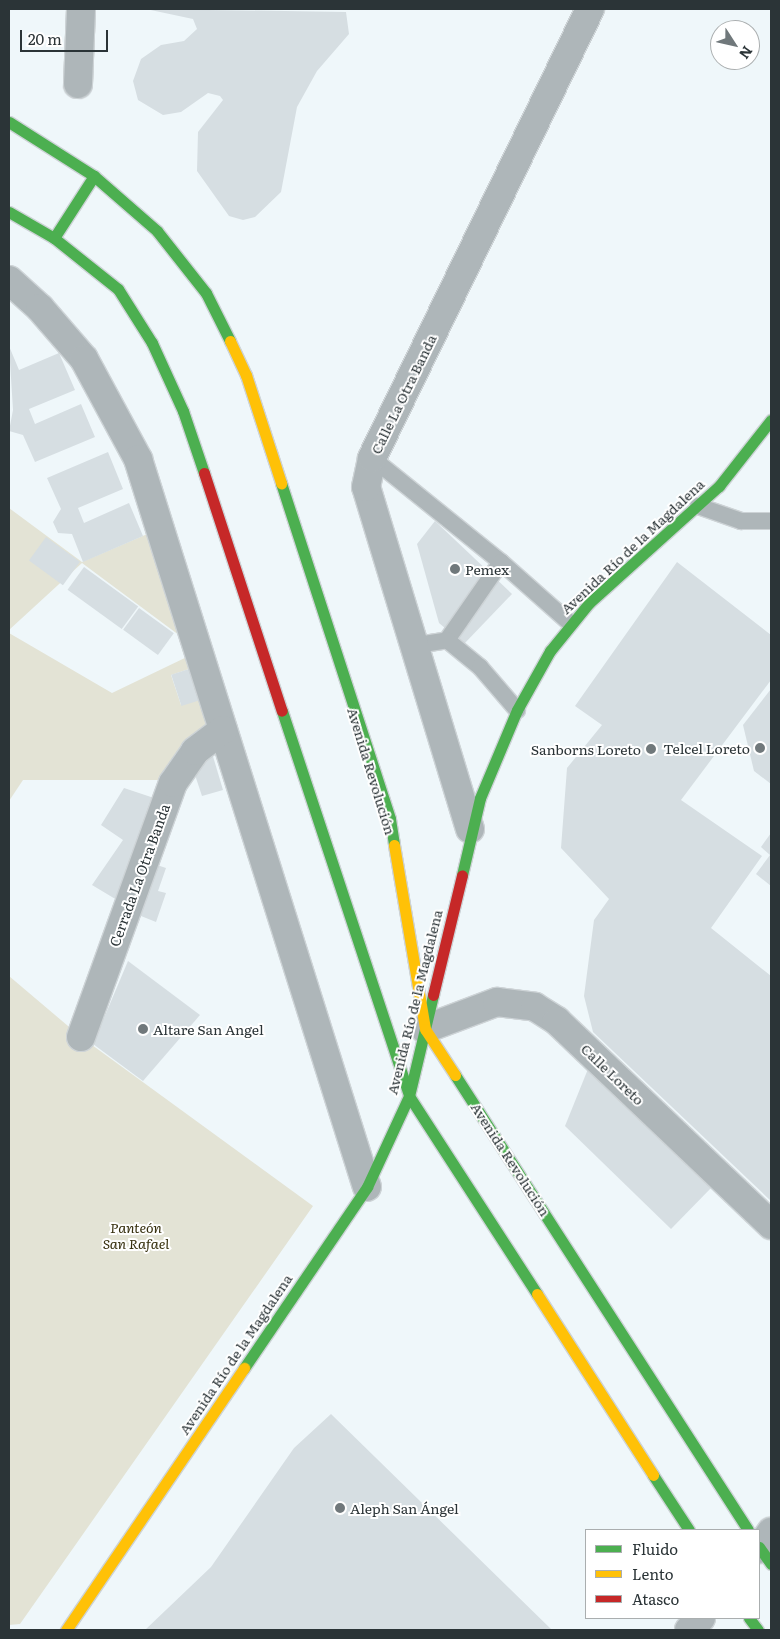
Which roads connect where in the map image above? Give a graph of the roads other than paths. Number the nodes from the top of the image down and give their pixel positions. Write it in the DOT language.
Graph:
graph roads {
  1 [pos="81,9"];
  2 [pos="590,9"];
  3 [pos="78,84"];
  4 [pos="9,122"];
  5 [pos="94,176"];
  6 [pos="9,212"];
  7 [pos="54,238"];
  8 [pos="9,280"];
  9 [pos="771,420"];
  10 [pos="372,458"];
  11 [pos="698,506"];
  12 [pos="771,521"];
  13 [pos="501,562"];
  14 [pos="570,623"];
  15 [pos="447,640"];
  16 [pos="411,646"];
  17 [pos="517,710"];
  18 [pos="223,730"];
  19 [pos="470,830"];
  20 [pos="425,1029"];
  21 [pos="80,1037"];
  22 [pos="409,1096"];
  23 [pos="367,1187"];
  24 [pos="771,1224"];
  25 [pos="688,1529"];
  26 [pos="747,1529"];
  27 [pos="771,1532"];
  28 [pos="760,1547"];
  29 [pos="760,1549"];
  30 [pos="771,1564"];
  31 [pos="700,1619"];
  32 [pos="750,1619"];
  33 [pos="66,1630"];
  34 [pos="689,1630"];
  35 [pos="758,1630"];
  1 -- 3 [label="street"];
  2 -- 10 [label="street, Calle La Otra Banda"];
  4 -- 5 [label="main road, Avenida Revolución"];
  5 -- 7 [label="main road"];
  5 -- 20 [label="main road, Avenida Revolución"];
  6 -- 7 [label="main road"];
  7 -- 22 [label="main road"];
  8 -- 18 [label="street"];
  9 -- 11 [label="main road, Avenida Río de la Magdalena"];
  10 -- 13 [label="lane"];
  10 -- 16 [label="street, Calle La Otra Banda"];
  11 -- 12 [label="lane"];
  11 -- 14 [label="main road, Avenida Río de la Magdalena"];
  13 -- 14 [label="lane"];
  13 -- 15 [label="lane"];
  14 -- 17 [label="main road, Avenida Río de la Magdalena"];
  15 -- 16 [label="lane"];
  15 -- 17 [label="lane"];
  16 -- 19 [label="street, Calle La Otra Banda"];
  17 -- 19 [label="main road, Avenida Río de la Magdalena"];
  18 -- 21 [label="street, Cerrada La Otra Banda"];
  18 -- 23 [label="street"];
  19 -- 20 [label="main road, Avenida Río de la Magdalena"];
  20 -- 22 [label="main road, Avenida Río de la Magdalena"];
  20 -- 24 [label="street, Calle Loreto"];
  20 -- 26 [label="main road, Avenida Revolución"];
  22 -- 23 [label="main road, Avenida Río de la Magdalena"];
  22 -- 25 [label="main road"];
  23 -- 33 [label="main road, Avenida Río de la Magdalena"];
  27 -- 28 [label="street"];
  29 -- 30 [label="main road"];
  31 -- 34 [label="street"];
  32 -- 35 [label="main road"];
}
